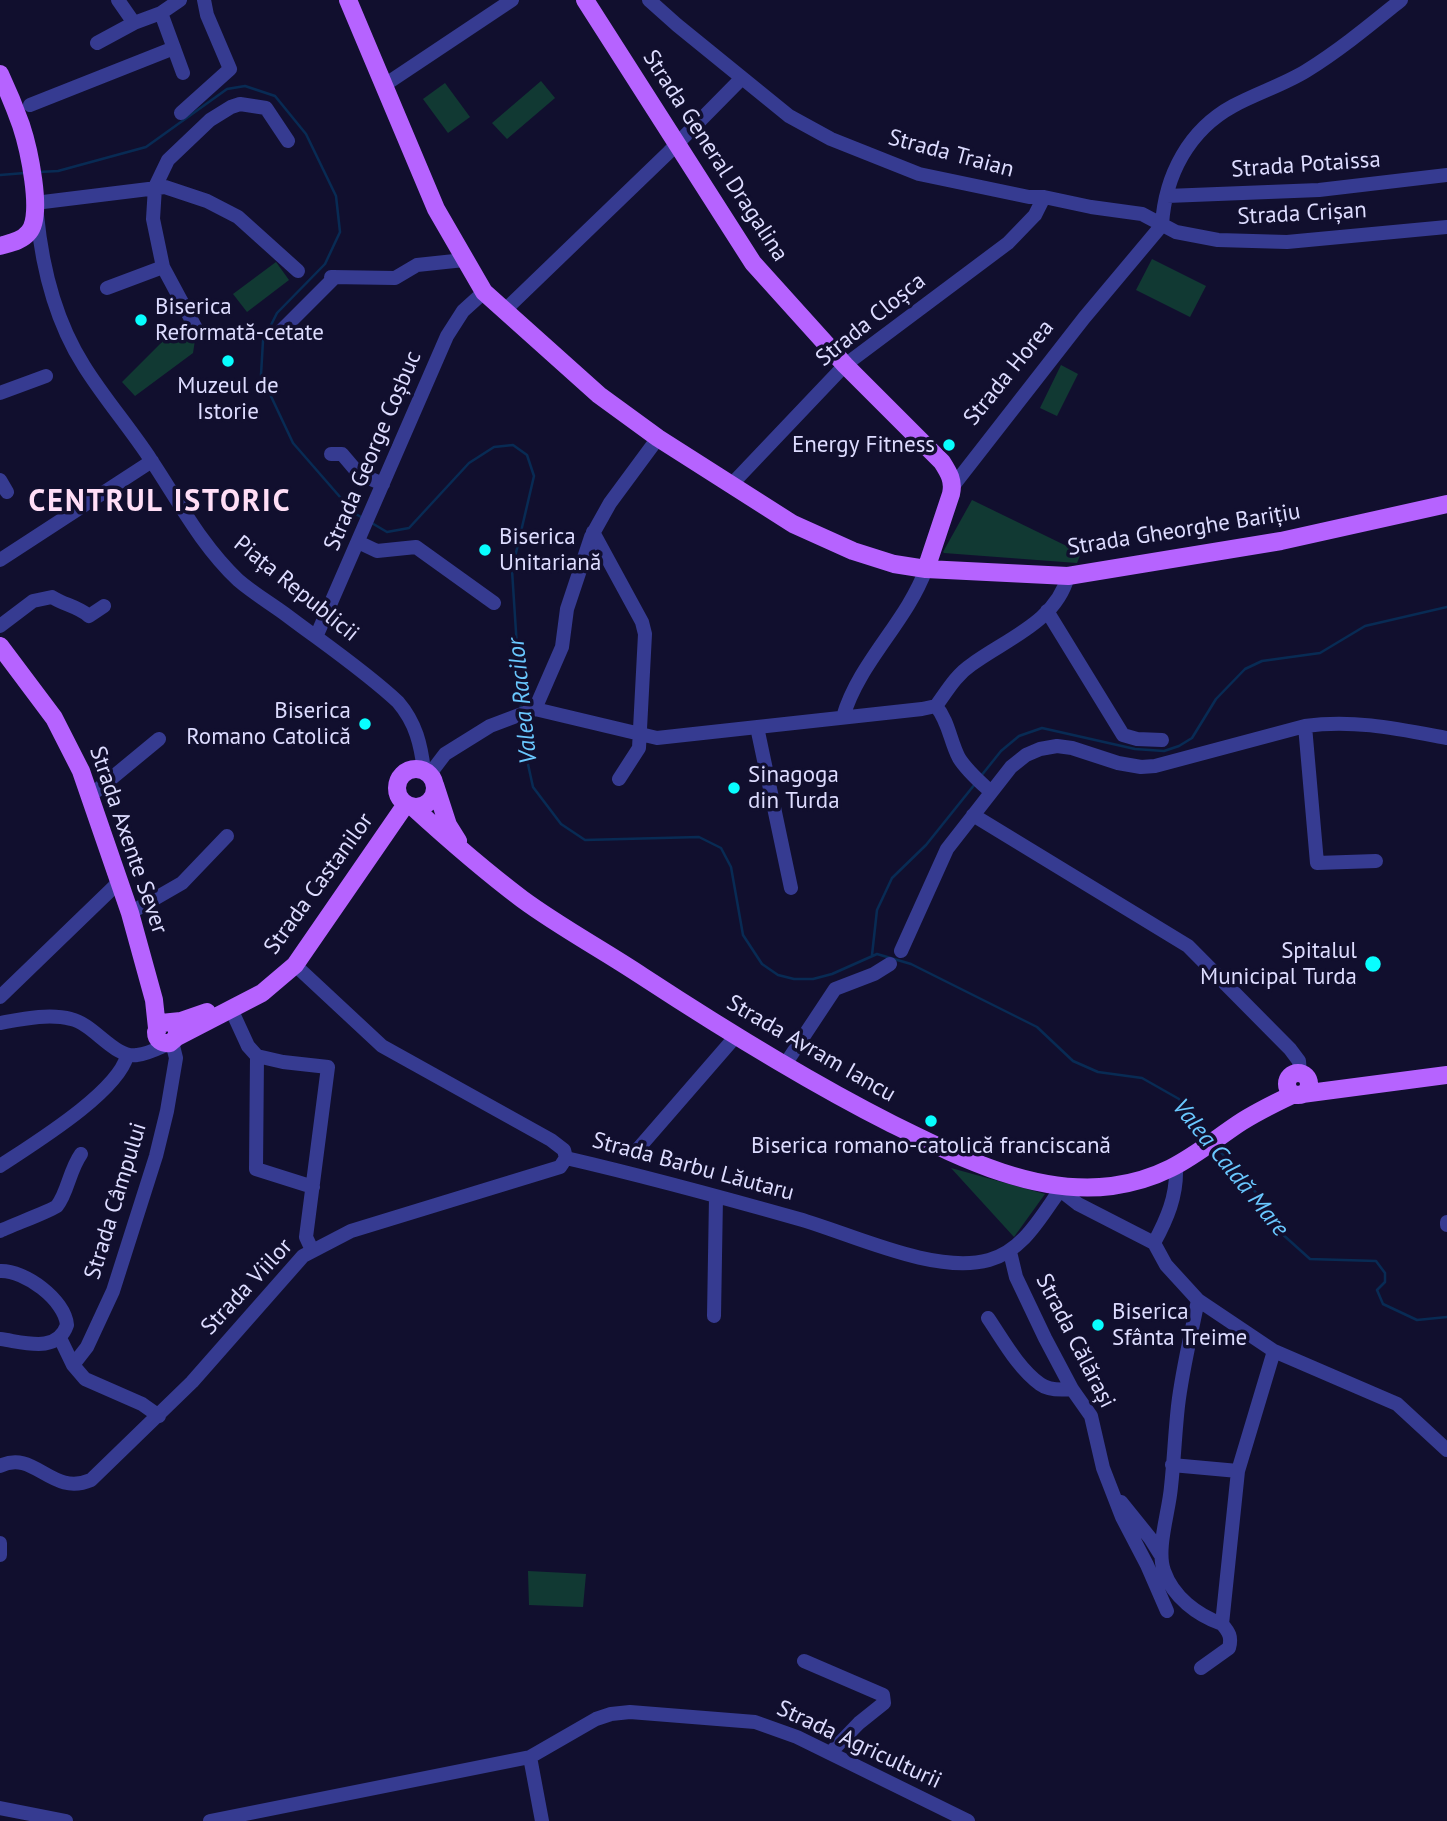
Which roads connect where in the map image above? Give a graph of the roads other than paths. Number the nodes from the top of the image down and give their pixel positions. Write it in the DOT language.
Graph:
graph roads {
  1 [pos="118,0"];
  2 [pos="180,0"];
  3 [pos="204,0"];
  4 [pos="348,0"];
  5 [pos="512,0"];
  6 [pos="584,0"];
  7 [pos="649,0"];
  8 [pos="1401,0"];
  9 [pos="161,13"];
  10 [pos="134,23"];
  11 [pos="97,43"];
  12 [pos="174,48"];
  13 [pos="183,73"];
  14 [pos="742,78"];
  15 [pos="2,81"];
  16 [pos="383,86"];
  17 [pos="30,105"];
  18 [pos="181,113"];
  19 [pos="288,141"];
  20 [pos="676,145"];
  21 [pos="1447,175"];
  22 [pos="155,187"];
  23 [pos="1167,196"];
  24 [pos="1044,197"];
  25 [pos="36,207"];
  26 [pos="1162,225"];
  27 [pos="1447,227"];
  28 [pos="0,246"];
  29 [pos="464,260"];
  30 [pos="163,267"];
  31 [pos="298,271"];
  32 [pos="107,288"];
  33 [pos="484,292"];
  34 [pos="504,311"];
  35 [pos="281,331"];
  36 [pos="199,334"];
  37 [pos="845,365"];
  38 [pos="46,376"];
  39 [pos="0,393"];
  40 [pos="659,438"];
  41 [pos="331,454"];
  42 [pos="152,461"];
  43 [pos="383,484"];
  44 [pos="730,485"];
  45 [pos="953,486"];
  46 [pos="1447,504"];
  47 [pos="593,532"];
  48 [pos="360,539"];
  49 [pos="606,555"];
  50 [pos="584,558"];
  51 [pos="0,560"];
  52 [pos="926,569"];
  53 [pos="1068,576"];
  54 [pos="494,603"];
  55 [pos="104,606"];
  56 [pos="1047,611"];
  57 [pos="0,626"];
  58 [pos="316,637"];
  59 [pos="0,646"];
  60 [pos="936,706"];
  61 [pos="532,710"];
  62 [pos="843,717"];
  63 [pos="1305,726"];
  64 [pos="757,727"];
  65 [pos="640,735"];
  66 [pos="159,738"];
  67 [pos="1447,738"];
  68 [pos="1162,740"];
  69 [pos="429,777"];
  70 [pos="619,779"];
  71 [pos="986,788"];
  72 [pos="90,796"];
  73 [pos="409,806"];
  74 [pos="973,815"];
  75 [pos="227,836"];
  76 [pos="461,848"];
  77 [pos="1376,861"];
  78 [pos="121,881"];
  79 [pos="791,888"];
  80 [pos="130,914"];
  81 [pos="901,951"];
  82 [pos="890,964"];
  83 [pos="295,965"];
  84 [pos="0,997"];
  85 [pos="231,1009"];
  86 [pos="0,1023"];
  87 [pos="167,1034"];
  88 [pos="736,1037"];
  89 [pos="127,1056"];
  90 [pos="257,1056"];
  91 [pos="784,1066"];
  92 [pos="1447,1075"];
  93 [pos="1298,1084"];
  94 [pos="637,1150"];
  95 [pos="81,1154"];
  96 [pos="566,1158"];
  97 [pos="0,1166"];
  98 [pos="1176,1168"];
  99 [pos="313,1187"];
  100 [pos="1061,1188"];
  101 [pos="716,1197"];
  102 [pos="0,1231"];
  103 [pos="1154,1243"];
  104 [pos="312,1250"];
  105 [pos="1010,1251"];
  106 [pos="0,1271"];
  107 [pos="1198,1300"];
  108 [pos="714,1316"];
  109 [pos="988,1318"];
  110 [pos="60,1338"];
  111 [pos="0,1339"];
  112 [pos="1274,1351"];
  113 [pos="73,1365"];
  114 [pos="1072,1389"];
  115 [pos="159,1416"];
  116 [pos="1447,1450"];
  117 [pos="0,1465"];
  118 [pos="1172,1465"];
  119 [pos="1238,1471"];
  120 [pos="1112,1491"];
  121 [pos="1135,1518"];
  122 [pos="1167,1518"];
  123 [pos="0,1543"];
  124 [pos="1160,1554"];
  125 [pos="0,1555"];
  126 [pos="1167,1611"];
  127 [pos="1222,1624"];
  128 [pos="804,1661"];
  129 [pos="1200,1668"];
  130 [pos="830,1753"];
  131 [pos="530,1757"];
  132 [pos="0,1808"];
  133 [pos="66,1821"];
  134 [pos="210,1821"];
  135 [pos="542,1821"];
  136 [pos="968,1821"];
  1 -- 10 [label="street"];
  2 -- 9 [label="street"];
  3 -- 18 [label="street"];
  4 -- 16 [label="main road, Strada Gheorghe Barițiu"];
  5 -- 16 [label="street"];
  6 -- 20 [label="main road, Strada General Dragalina"];
  7 -- 14 [label="street, Strada Traian"];
  8 -- 23 [label="street"];
  9 -- 10 [label="street"];
  9 -- 12 [label="street"];
  10 -- 11 [label="street"];
  12 -- 13 [label="street"];
  12 -- 17 [label="street"];
  14 -- 20 [label="street"];
  14 -- 24 [label="street, Strada Traian"];
  15 -- 25 [label="main road"];
  16 -- 29 [label="main road, Strada Gheorghe Barițiu"];
  19 -- 22 [label="street"];
  20 -- 34 [label="street"];
  20 -- 37 [label="main road, Strada General Dragalina"];
  21 -- 23 [label="street, Strada Potaissa"];
  22 -- 25 [label="street"];
  22 -- 30 [label="street"];
  22 -- 31 [label="street"];
  23 -- 26 [label="street"];
  24 -- 26 [label="street, Strada Traian"];
  24 -- 37 [label="street, Strada Cloșca"];
  25 -- 28 [label="main road"];
  25 -- 42 [label="street, Piața Republicii"];
  26 -- 27 [label="street, Strada Crișan"];
  26 -- 45 [label="street, Strada Horea"];
  29 -- 33 [label="main road, Strada Gheorghe Barițiu"];
  29 -- 35 [label="street"];
  30 -- 32 [label="street"];
  30 -- 36 [label="street"];
  33 -- 34 [label="main road, Strada Gheorghe Barițiu"];
  33 -- 43 [label="street, Strada George Coșbuc"];
  34 -- 40 [label="main road, Strada Gheorghe Barițiu"];
  37 -- 44 [label="street, Strada Cloșca"];
  37 -- 45 [label="main road, Strada General Dragalina"];
  38 -- 39 [label="street"];
  40 -- 44 [label="main road, Strada Gheorghe Barițiu"];
  40 -- 47 [label="street"];
  41 -- 43 [label="street"];
  42 -- 51 [label="street"];
  42 -- 58 [label="street, Piața Republicii"];
  43 -- 48 [label="street, Strada George Coșbuc"];
  44 -- 52 [label="main road, Strada Gheorghe Barițiu"];
  45 -- 52 [label="main road, Strada Horea"];
  46 -- 53 [label="main road, Strada Gheorghe Barițiu"];
  47 -- 49 [label="street"];
  47 -- 50 [label="street"];
  48 -- 54 [label="street"];
  48 -- 58 [label="street, Strada George Coșbuc"];
  49 -- 50 [label="street"];
  49 -- 65 [label="street"];
  50 -- 61 [label="street"];
  52 -- 53 [label="main road, Strada Gheorghe Barițiu"];
  52 -- 62 [label="street"];
  53 -- 56 [label="street"];
  55 -- 57 [label="street"];
  56 -- 60 [label="street"];
  56 -- 68 [label="street"];
  58 -- 69 [label="street, Piața Republicii"];
  59 -- 72 [label="main road, Strada Axente Sever"];
  60 -- 62 [label="street"];
  60 -- 71 [label="street"];
  61 -- 65 [label="street"];
  61 -- 69 [label="street"];
  62 -- 64 [label="street"];
  63 -- 67 [label="street"];
  63 -- 71 [label="street"];
  63 -- 77 [label="street"];
  64 -- 65 [label="street"];
  64 -- 79 [label="street"];
  65 -- 70 [label="street"];
  66 -- 72 [label="street"];
  69 -- 73 [label="main road"];
  69 -- 73 [label="main road"];
  69 -- 76 [label="main road, Strada Avram Iancu"];
  71 -- 74 [label="street"];
  72 -- 78 [label="main road, Strada Axente Sever"];
  73 -- 76 [label="main road, Strada Avram Iancu"];
  73 -- 83 [label="main road, Strada Castanilor"];
  74 -- 81 [label="street"];
  74 -- 93 [label="street"];
  75 -- 80 [label="street"];
  76 -- 88 [label="main road, Strada Avram Iancu"];
  78 -- 80 [label="main road, Strada Axente Sever"];
  78 -- 84 [label="street"];
  80 -- 87 [label="main road, Strada Axente Sever"];
  82 -- 91 [label="street"];
  83 -- 85 [label="main road, Strada Castanilor"];
  83 -- 96 [label="street, Strada Barbu Lăutaru"];
  85 -- 87 [label="main road, Strada Castanilor"];
  85 -- 90 [label="street"];
  86 -- 89 [label="street"];
  87 -- 89 [label="street, Strada Castanilor"];
  87 -- 113 [label="street, Strada Câmpului"];
  88 -- 91 [label="main road, Strada Avram Iancu"];
  88 -- 94 [label="street"];
  89 -- 97 [label="street, Strada Castanilor"];
  90 -- 99 [label="street"];
  90 -- 99 [label="street"];
  91 -- 100 [label="main road, Strada Avram Iancu"];
  92 -- 93 [label="main road"];
  93 -- 98 [label="main road, Strada Avram Iancu"];
  95 -- 102 [label="street"];
  96 -- 101 [label="street, Strada Barbu Lăutaru"];
  96 -- 104 [label="street, Strada Viilor"];
  98 -- 100 [label="main road, Strada Avram Iancu"];
  98 -- 103 [label="street"];
  99 -- 104 [label="street"];
  100 -- 103 [label="street"];
  100 -- 105 [label="street, Strada Barbu Lăutaru"];
  101 -- 105 [label="street, Strada Barbu Lăutaru"];
  101 -- 108 [label="street"];
  103 -- 107 [label="street"];
  104 -- 115 [label="street, Strada Viilor"];
  105 -- 114 [label="street, Strada Călărași"];
  106 -- 110 [label="street"];
  107 -- 112 [label="street"];
  107 -- 118 [label="street"];
  109 -- 114 [label="street"];
  110 -- 111 [label="street"];
  110 -- 113 [label="street"];
  112 -- 116 [label="street"];
  112 -- 119 [label="street"];
  113 -- 115 [label="street"];
  114 -- 120 [label="street, Strada Călărași"];
  115 -- 117 [label="street, Strada Viilor"];
  118 -- 119 [label="street"];
  118 -- 122 [label="street"];
  119 -- 127 [label="street"];
  120 -- 121 [label="street, Strada Călărași"];
  120 -- 126 [label="street, Strada Călărași"];
  121 -- 122 [label="street"];
  121 -- 124 [label="street, Strada Călărași"];
  122 -- 124 [label="street"];
  123 -- 125 [label="street"];
  124 -- 127 [label="street"];
  127 -- 129 [label="street"];
  128 -- 130 [label="street"];
  130 -- 131 [label="street, Strada Agriculturii"];
  130 -- 136 [label="street, Strada Agriculturii"];
  131 -- 134 [label="street, Strada Agriculturii"];
  131 -- 135 [label="street"];
  132 -- 133 [label="street"];
}
